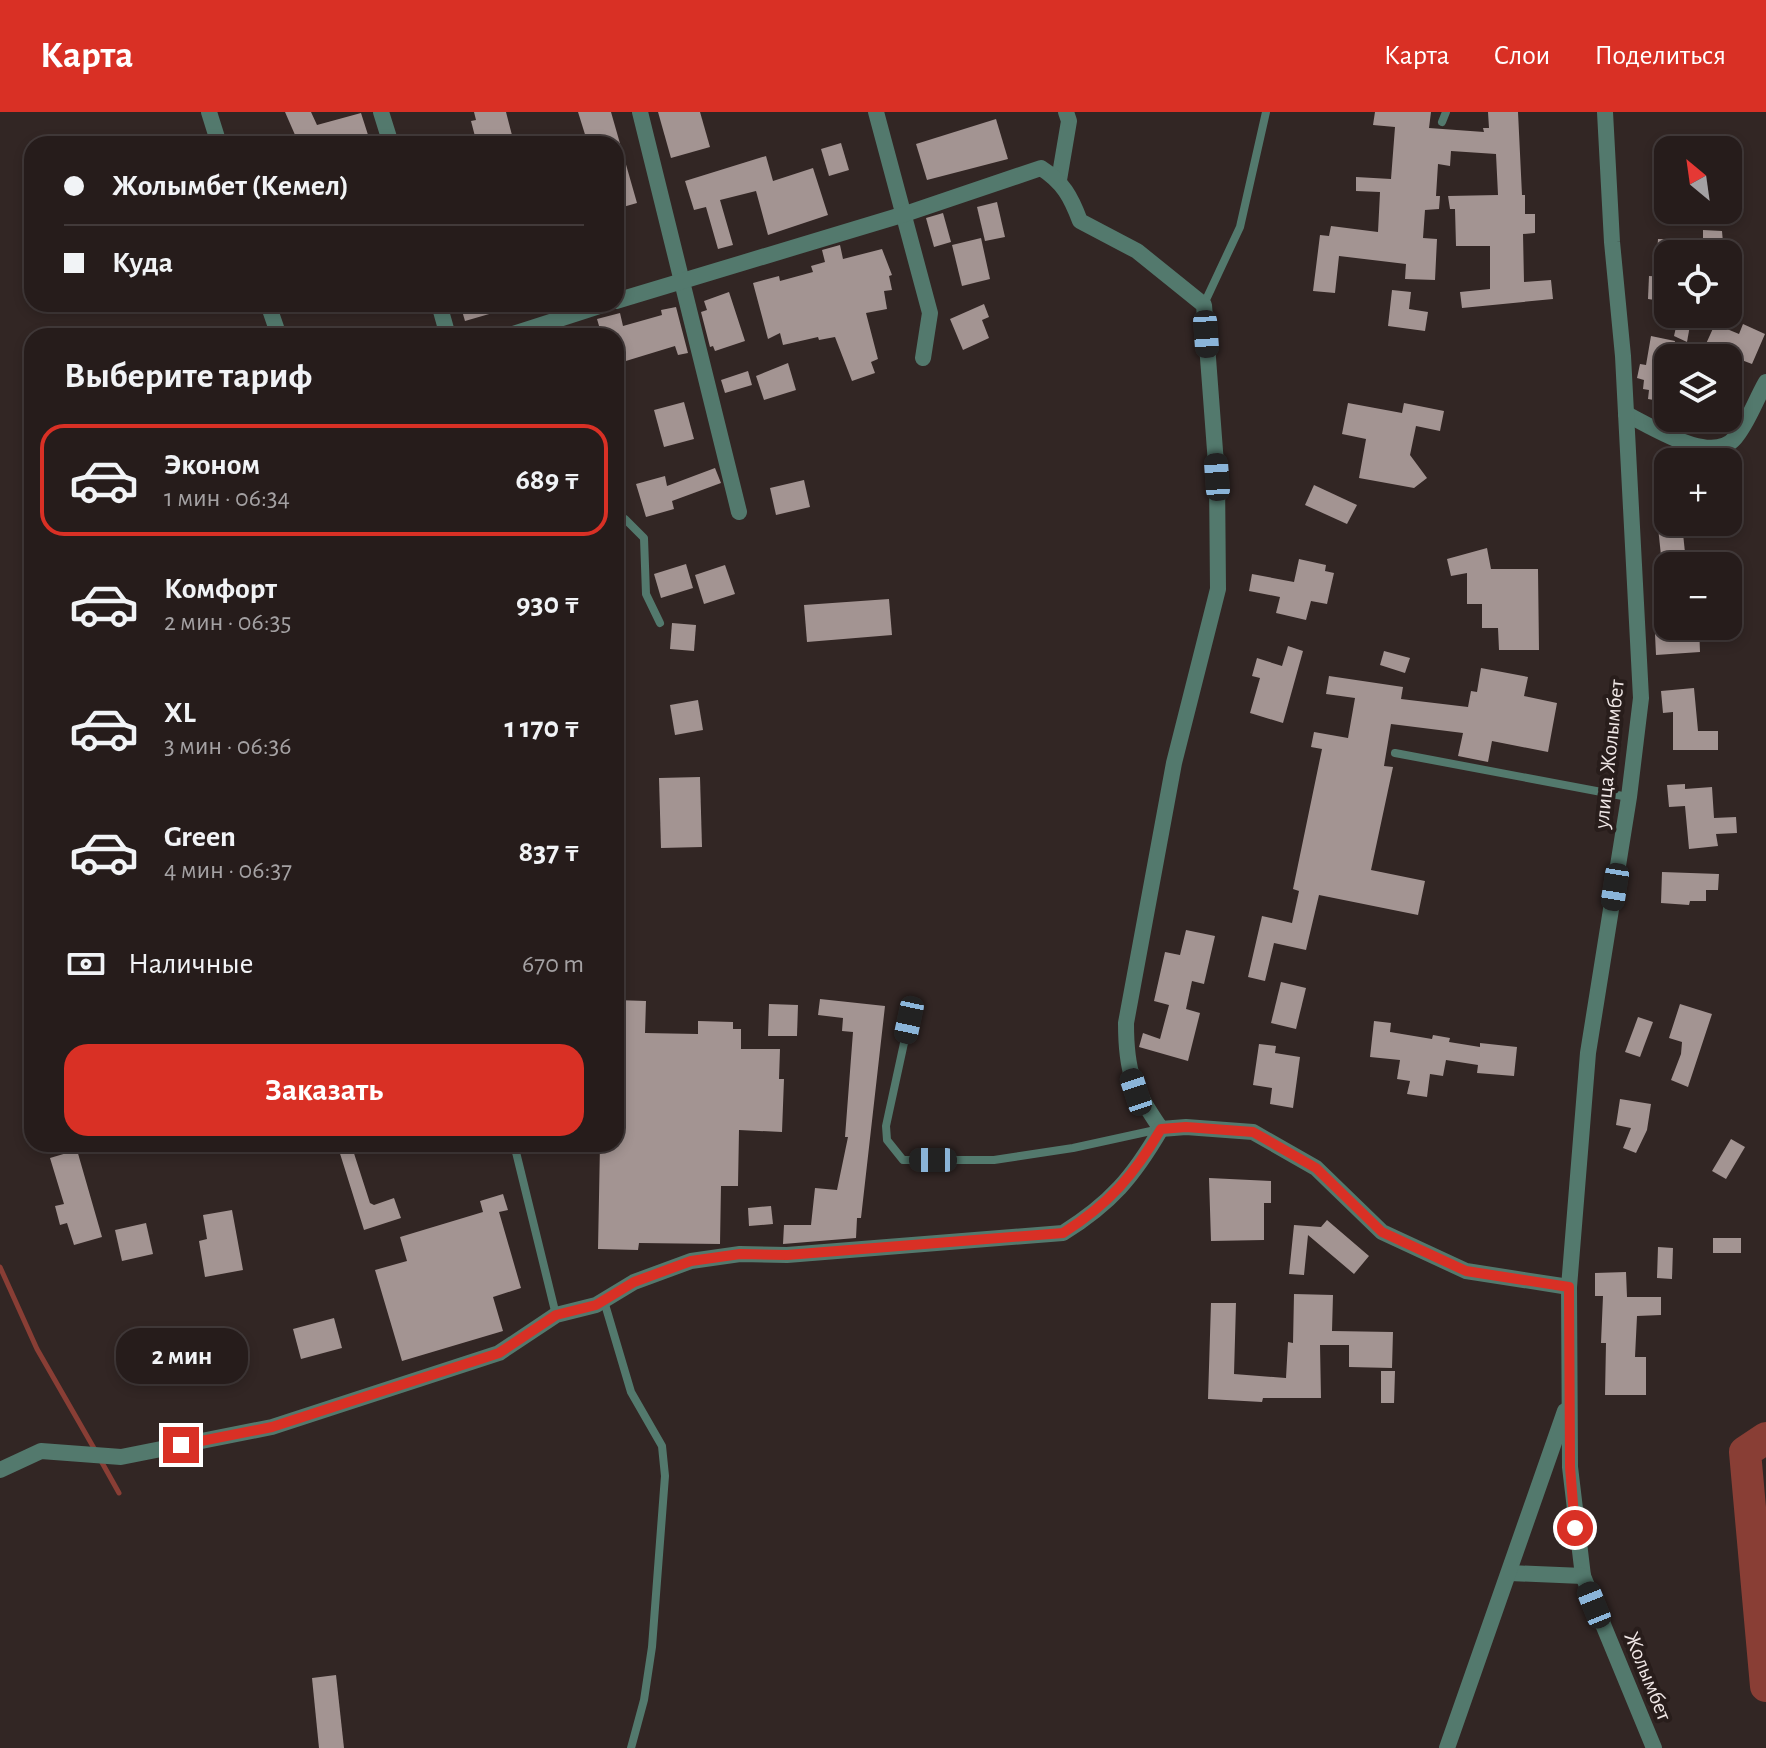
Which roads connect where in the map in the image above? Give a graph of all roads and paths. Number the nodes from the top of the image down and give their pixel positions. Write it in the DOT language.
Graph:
graph roads {
  1 [pos="209,112"];
  2 [pos="381,112"];
  3 [pos="640,112"];
  4 [pos="876,112"];
  5 [pos="1066,112"];
  6 [pos="1266,112"];
  7 [pos="1446,112"];
  8 [pos="1605,112"];
  9 [pos="1442,122"];
  10 [pos="216,136"];
  11 [pos="388,136"];
  12 [pos="1059,180"];
  13 [pos="905,214"];
  14 [pos="682,279"];
  15 [pos="624,298"];
  16 [pos="1204,305"];
  17 [pos="581,312"];
  18 [pos="532,328"];
  19 [pos="923,358"];
  20 [pos="1766,382"];
  21 [pos="1626,414"];
  22 [pos="739,512"];
  23 [pos="624,519"];
  24 [pos="660,623"];
  25 [pos="1395,753"];
  26 [pos="1629,797"];
  27 [pos="909,1020"];
  28 [pos="1161,1129"];
  29 [pos="516,1152"];
  30 [pos="1569,1287"];
  31 [pos="604,1300"];
  32 [pos="556,1315"];
  33 [pos="1569,1398"];
  34 [pos="0,1470"];
  35 [pos="1510,1573"];
  36 [pos="1583,1576"];
  37 [pos="631,1748"];
  38 [pos="1447,1748"];
  39 [pos="1654,1748"];
  1 -- 10 [label="street"];
  2 -- 11 [label="street"];
  3 -- 14 [label="street"];
  4 -- 13 [label="street"];
  5 -- 12 [label="street"];
  6 -- 16 [label="lane"];
  7 -- 9 [label="lane"];
  8 -- 21 [label="street, улица Жолымбет"];
  12 -- 13 [label="street"];
  12 -- 16 [label="street"];
  13 -- 14 [label="street"];
  13 -- 19 [label="street"];
  14 -- 15 [label="street"];
  14 -- 22 [label="street"];
  16 -- 28 [label="street"];
  17 -- 18 [label="street"];
  20 -- 21 [label="street"];
  21 -- 26 [label="street, улица Жолымбет"];
  23 -- 24 [label="lane"];
  25 -- 26 [label="lane"];
  26 -- 30 [label="street, улица Жолымбет"];
  27 -- 28 [label="lane"];
  28 -- 30 [label="street"];
  28 -- 31 [label="street"];
  29 -- 32 [label="lane"];
  30 -- 33 [label="street, улица Жолымбет"];
  31 -- 32 [label="street"];
  31 -- 37 [label="lane"];
  32 -- 34 [label="street"];
  33 -- 35 [label="street"];
  33 -- 36 [label="street, Жолымбет"];
  35 -- 36 [label="street"];
  35 -- 38 [label="street"];
  36 -- 39 [label="street, Жолымбет"];
}
